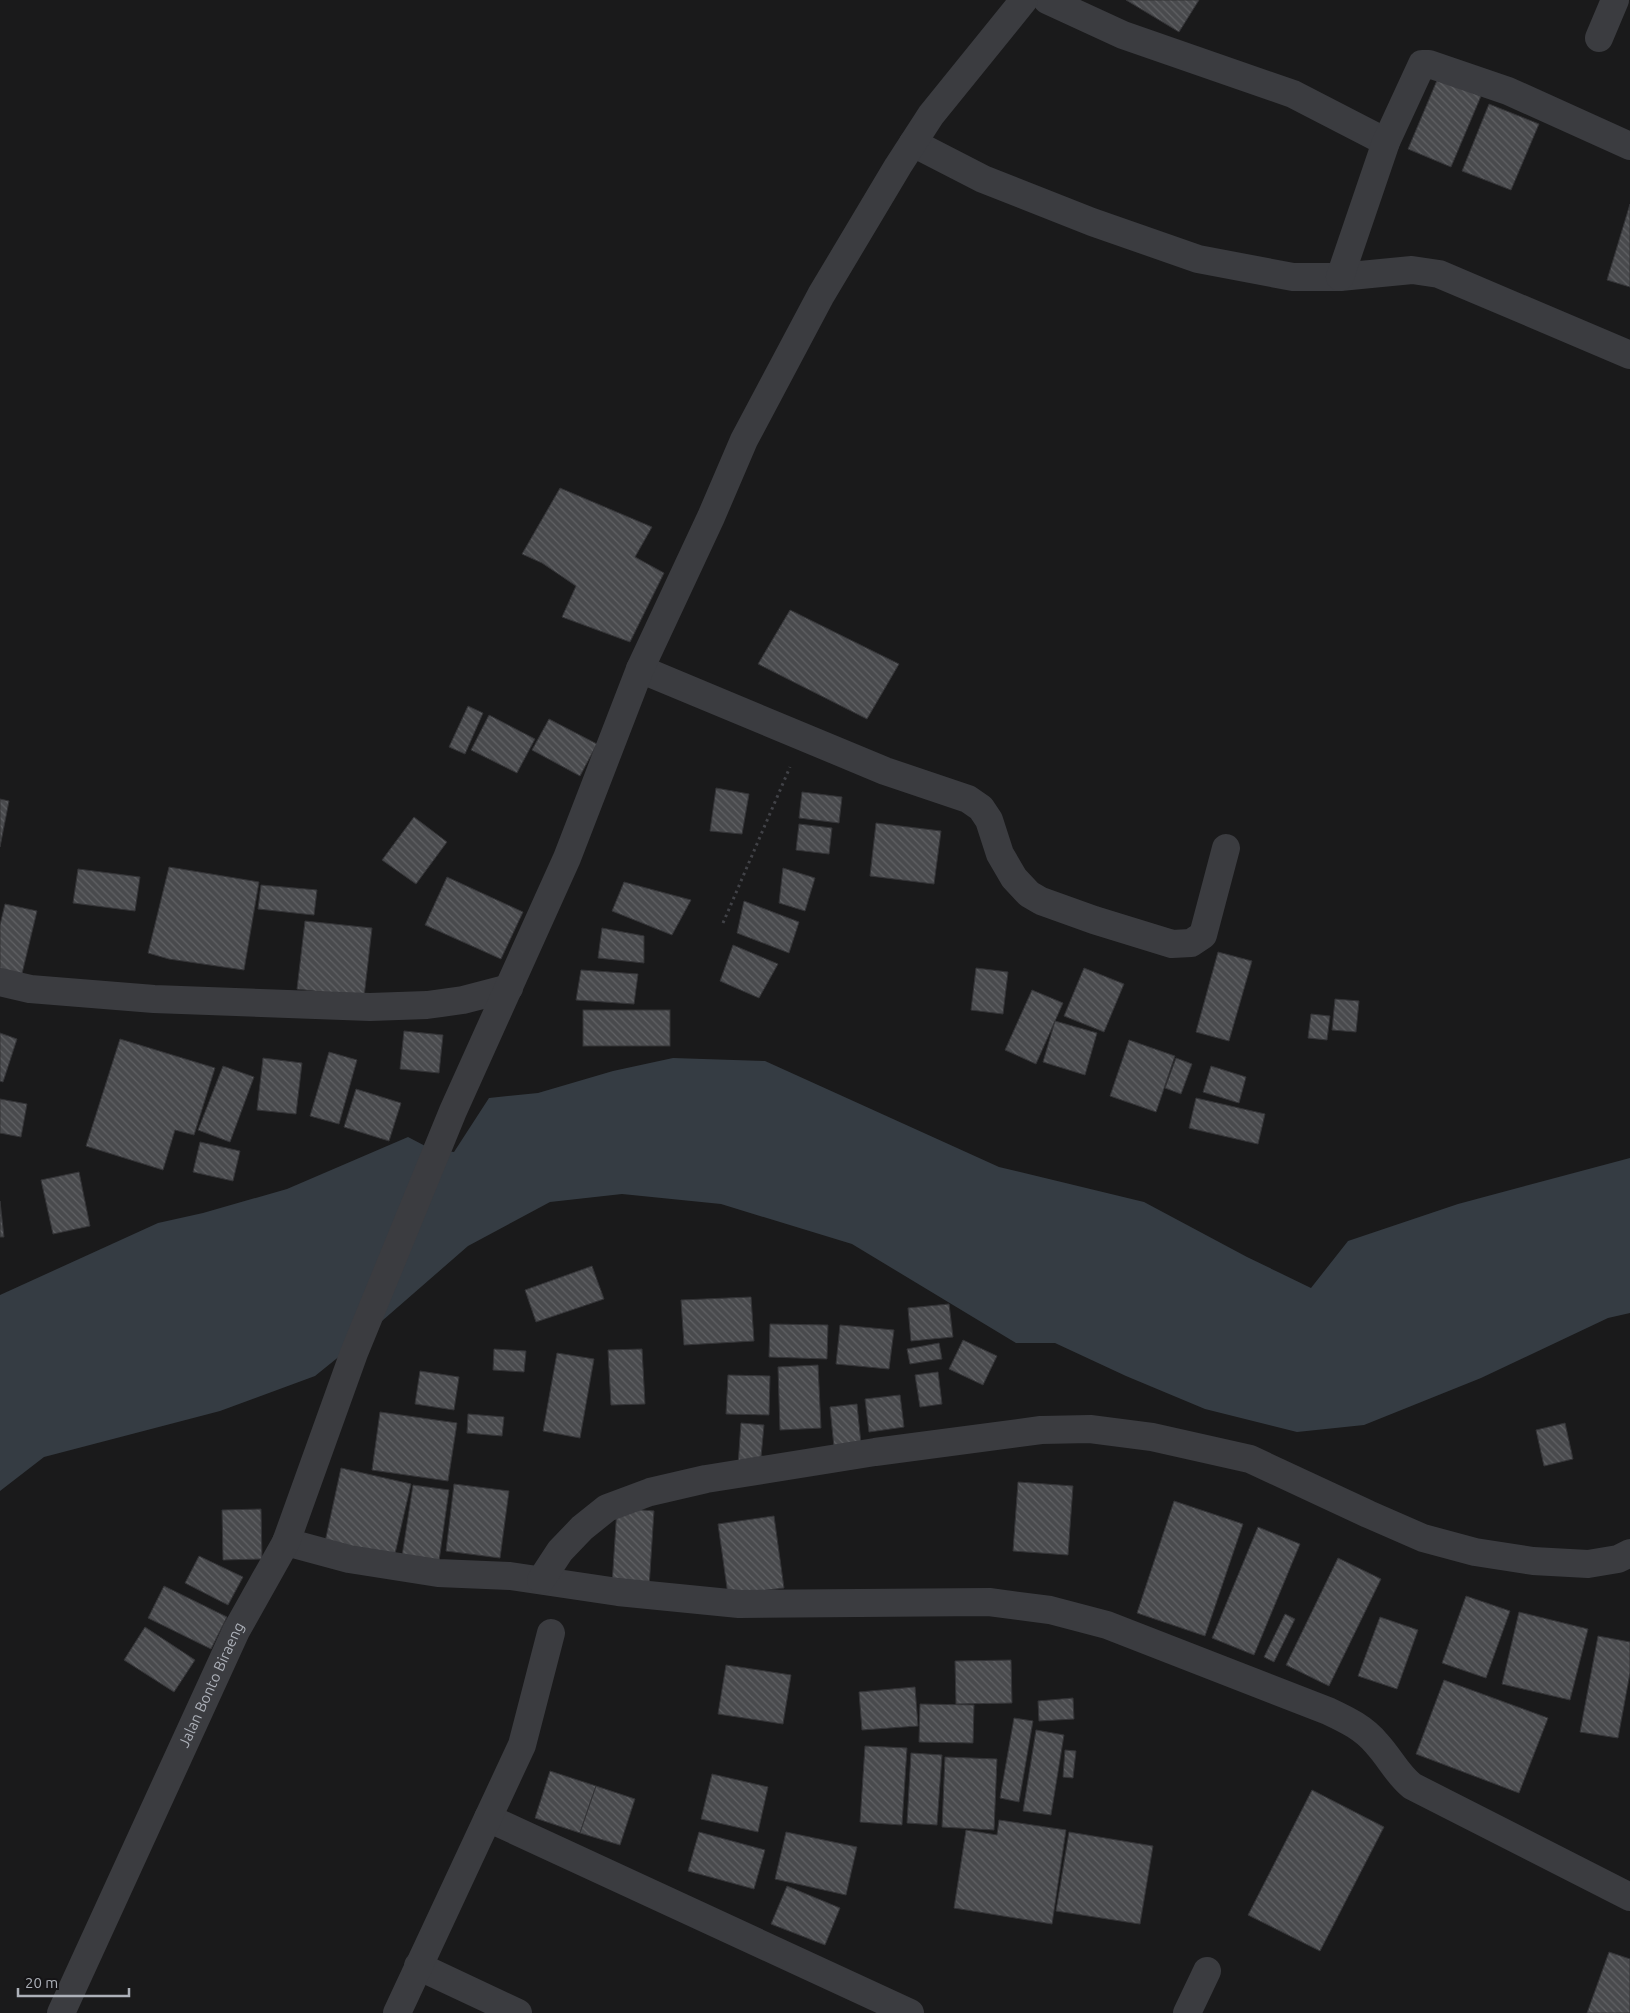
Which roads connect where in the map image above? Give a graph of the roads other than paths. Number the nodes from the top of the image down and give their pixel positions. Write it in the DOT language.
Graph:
graph roads {
  1 [pos="1024,0"];
  2 [pos="1047,0"];
  3 [pos="1616,0"];
  4 [pos="1599,38"];
  5 [pos="1386,142"];
  6 [pos="913,143"];
  7 [pos="1630,146"];
  8 [pos="1340,277"];
  9 [pos="1630,355"];
  10 [pos="640,669"];
  11 [pos="1226,848"];
  12 [pos="0,982"];
  13 [pos="509,988"];
  14 [pos="286,1542"];
  15 [pos="1630,1553"];
  16 [pos="541,1580"];
  17 [pos="551,1633"];
  18 [pos="488,1818"];
  19 [pos="1630,1897"];
  20 [pos="418,1966"];
  21 [pos="1206,1971"];
  22 [pos="62,2013"];
  23 [pos="397,2013"];
  24 [pos="518,2013"];
  25 [pos="910,2013"];
  26 [pos="1187,2013"];
  1 -- 6 [label="street, Jalan Bonto Biraeng"];
  2 -- 5 [label="street"];
  3 -- 4 [label="street"];
  5 -- 7 [label="street"];
  5 -- 8 [label="street"];
  6 -- 8 [label="street"];
  6 -- 10 [label="street, Jalan Bonto Biraeng"];
  8 -- 9 [label="street"];
  10 -- 11 [label="street"];
  10 -- 13 [label="street, Jalan Bonto Biraeng"];
  12 -- 13 [label="street"];
  13 -- 14 [label="street, Jalan Bonto Biraeng"];
  14 -- 16 [label="street"];
  14 -- 22 [label="street, Jalan Bonto Biraeng"];
  15 -- 16 [label="street"];
  16 -- 19 [label="street"];
  17 -- 18 [label="street"];
  18 -- 20 [label="street"];
  18 -- 25 [label="street"];
  20 -- 23 [label="street"];
  20 -- 24 [label="street"];
  21 -- 26 [label="street"];
}
